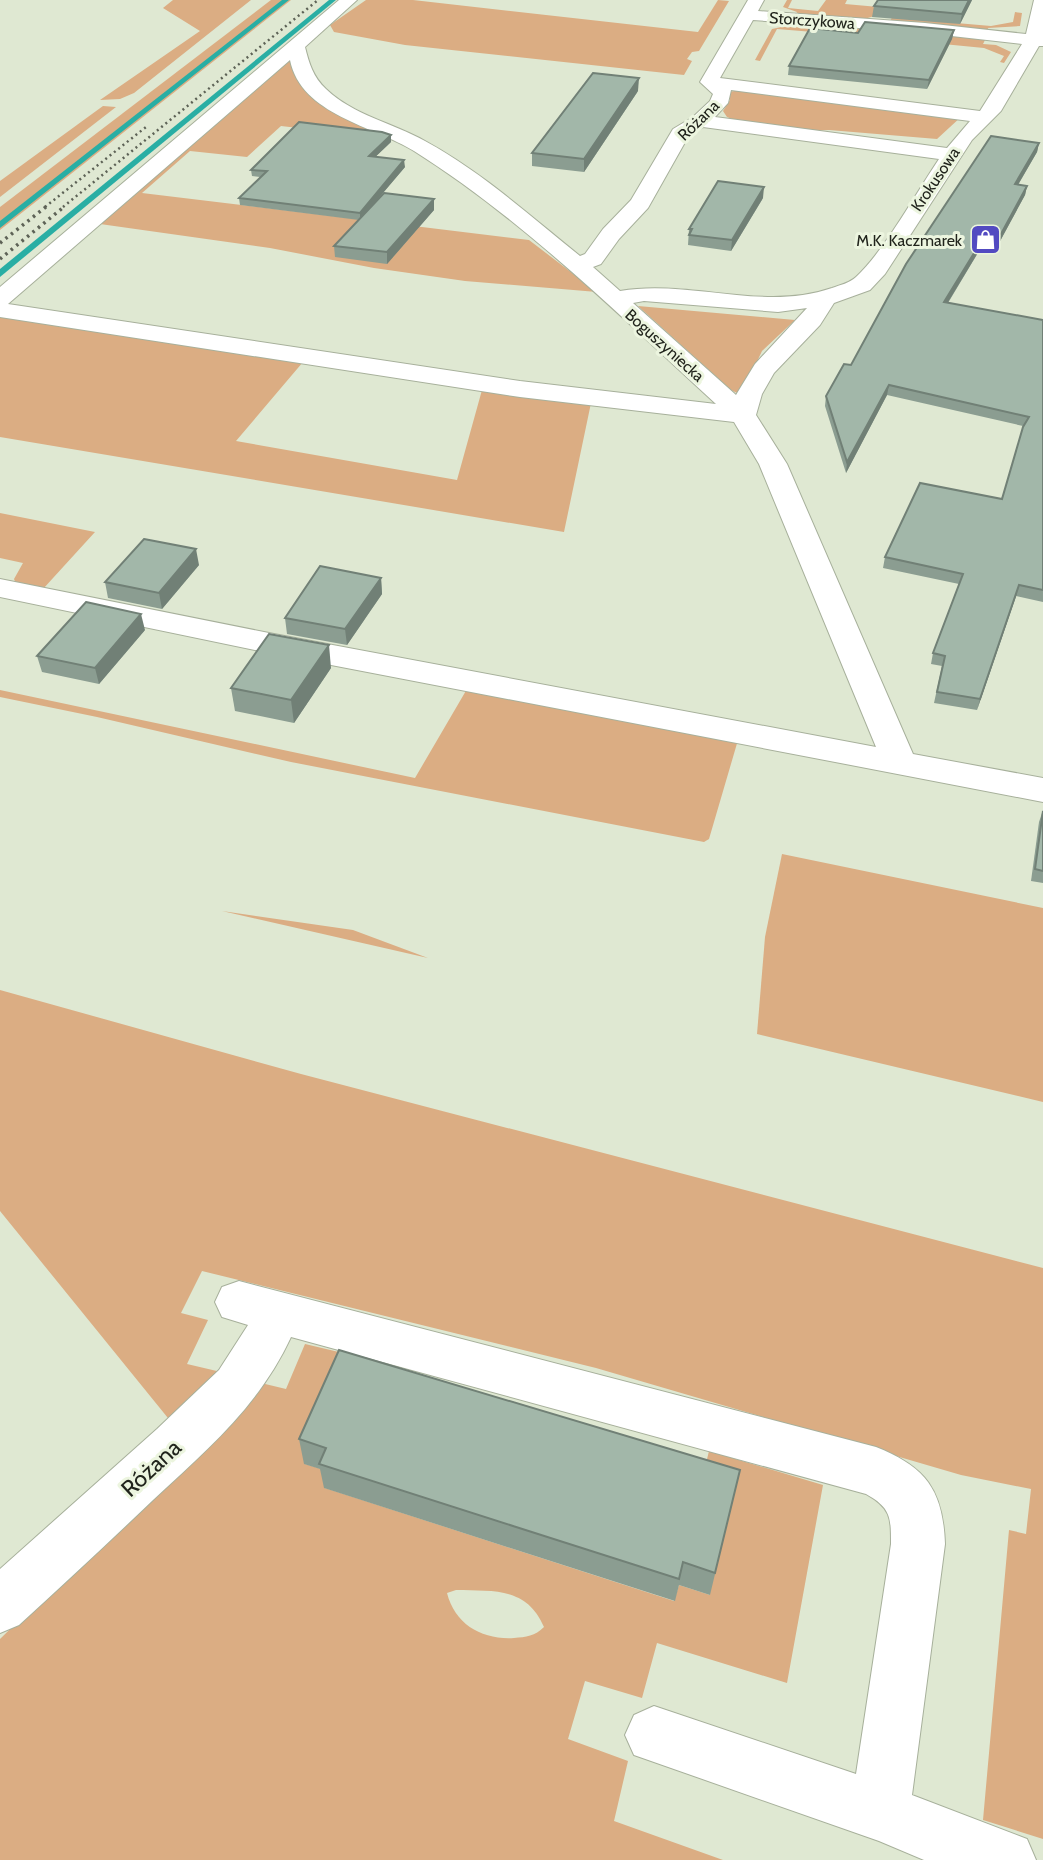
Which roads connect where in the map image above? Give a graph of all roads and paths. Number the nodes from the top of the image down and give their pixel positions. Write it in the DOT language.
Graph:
graph roads {
  1 [pos="349,0"];
  2 [pos="1042,0"];
  3 [pos="752,7"];
  4 [pos="1038,41"];
  5 [pos="296,46"];
  6 [pos="709,82"];
  7 [pos="986,117"];
  8 [pos="701,121"];
  9 [pos="952,155"];
  10 [pos="577,265"];
  11 [pos="825,298"];
  12 [pos="0,299"];
  13 [pos="615,299"];
  14 [pos="0,310"];
  15 [pos="743,415"];
  16 [pos="0,588"];
  17 [pos="899,761"];
  18 [pos="1043,790"];
  19 [pos="0,1606"];
  20 [pos="654,1735"];
  21 [pos="880,1812"];
  22 [pos="1006,1860"];
  1 -- 5 [label="street"];
  2 -- 4 [label="street, Krokusowa"];
  3 -- 4 [label="street, Storczykowa"];
  3 -- 6 [label="street, Różana"];
  4 -- 7 [label="street, Krokusowa"];
  5 -- 10 [label="street, Boguszyniecka"];
  5 -- 12 [label="street"];
  6 -- 7 [label="street"];
  6 -- 8 [label="street, Różana"];
  7 -- 9 [label="street, Krokusowa"];
  8 -- 9 [label="street"];
  8 -- 10 [label="street, Różana"];
  9 -- 11 [label="street, Krokusowa"];
  10 -- 13 [label="street, Boguszyniecka"];
  11 -- 13 [label="street, Krokusowa"];
  11 -- 15 [label="street"];
  13 -- 15 [label="street, Boguszyniecka"];
  14 -- 15 [label="street"];
  15 -- 17 [label="street, Boguszyniecka"];
  16 -- 17 [label="street"];
  17 -- 18 [label="street"];
  19 -- 21 [label="street, Różana"];
  20 -- 21 [label="street"];
  21 -- 22 [label="street"];
}
